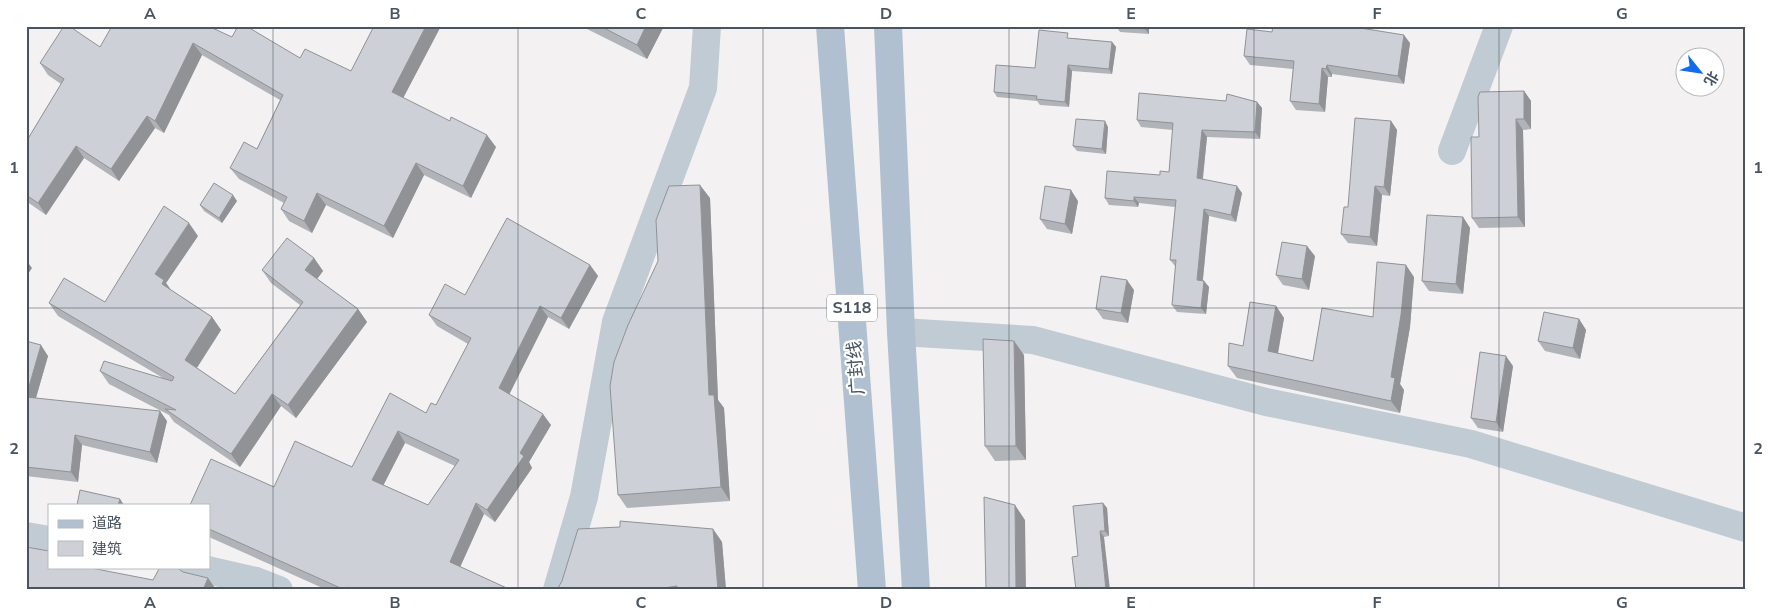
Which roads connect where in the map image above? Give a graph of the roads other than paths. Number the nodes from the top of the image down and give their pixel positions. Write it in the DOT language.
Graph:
graph roads {
  1 [pos="707,26"];
  2 [pos="830,26"];
  3 [pos="888,26"];
  4 [pos="1499,26"];
  5 [pos="1452,151"];
  6 [pos="901,332"];
  7 [pos="1746,528"];
  8 [pos="26,536"];
  9 [pos="48,540"];
  10 [pos="198,568"];
  11 [pos="279,590"];
  12 [pos="557,590"];
  13 [pos="872,590"];
  14 [pos="916,590"];
  1 -- 12 [label="street"];
  2 -- 13 [label="main road, 广封线 / S118"];
  3 -- 6 [label="main road, S118"];
  4 -- 5 [label="street"];
  6 -- 7 [label="street"];
  6 -- 14 [label="main road, S118"];
  8 -- 9 [label="street"];
  10 -- 11 [label="street"];
}
